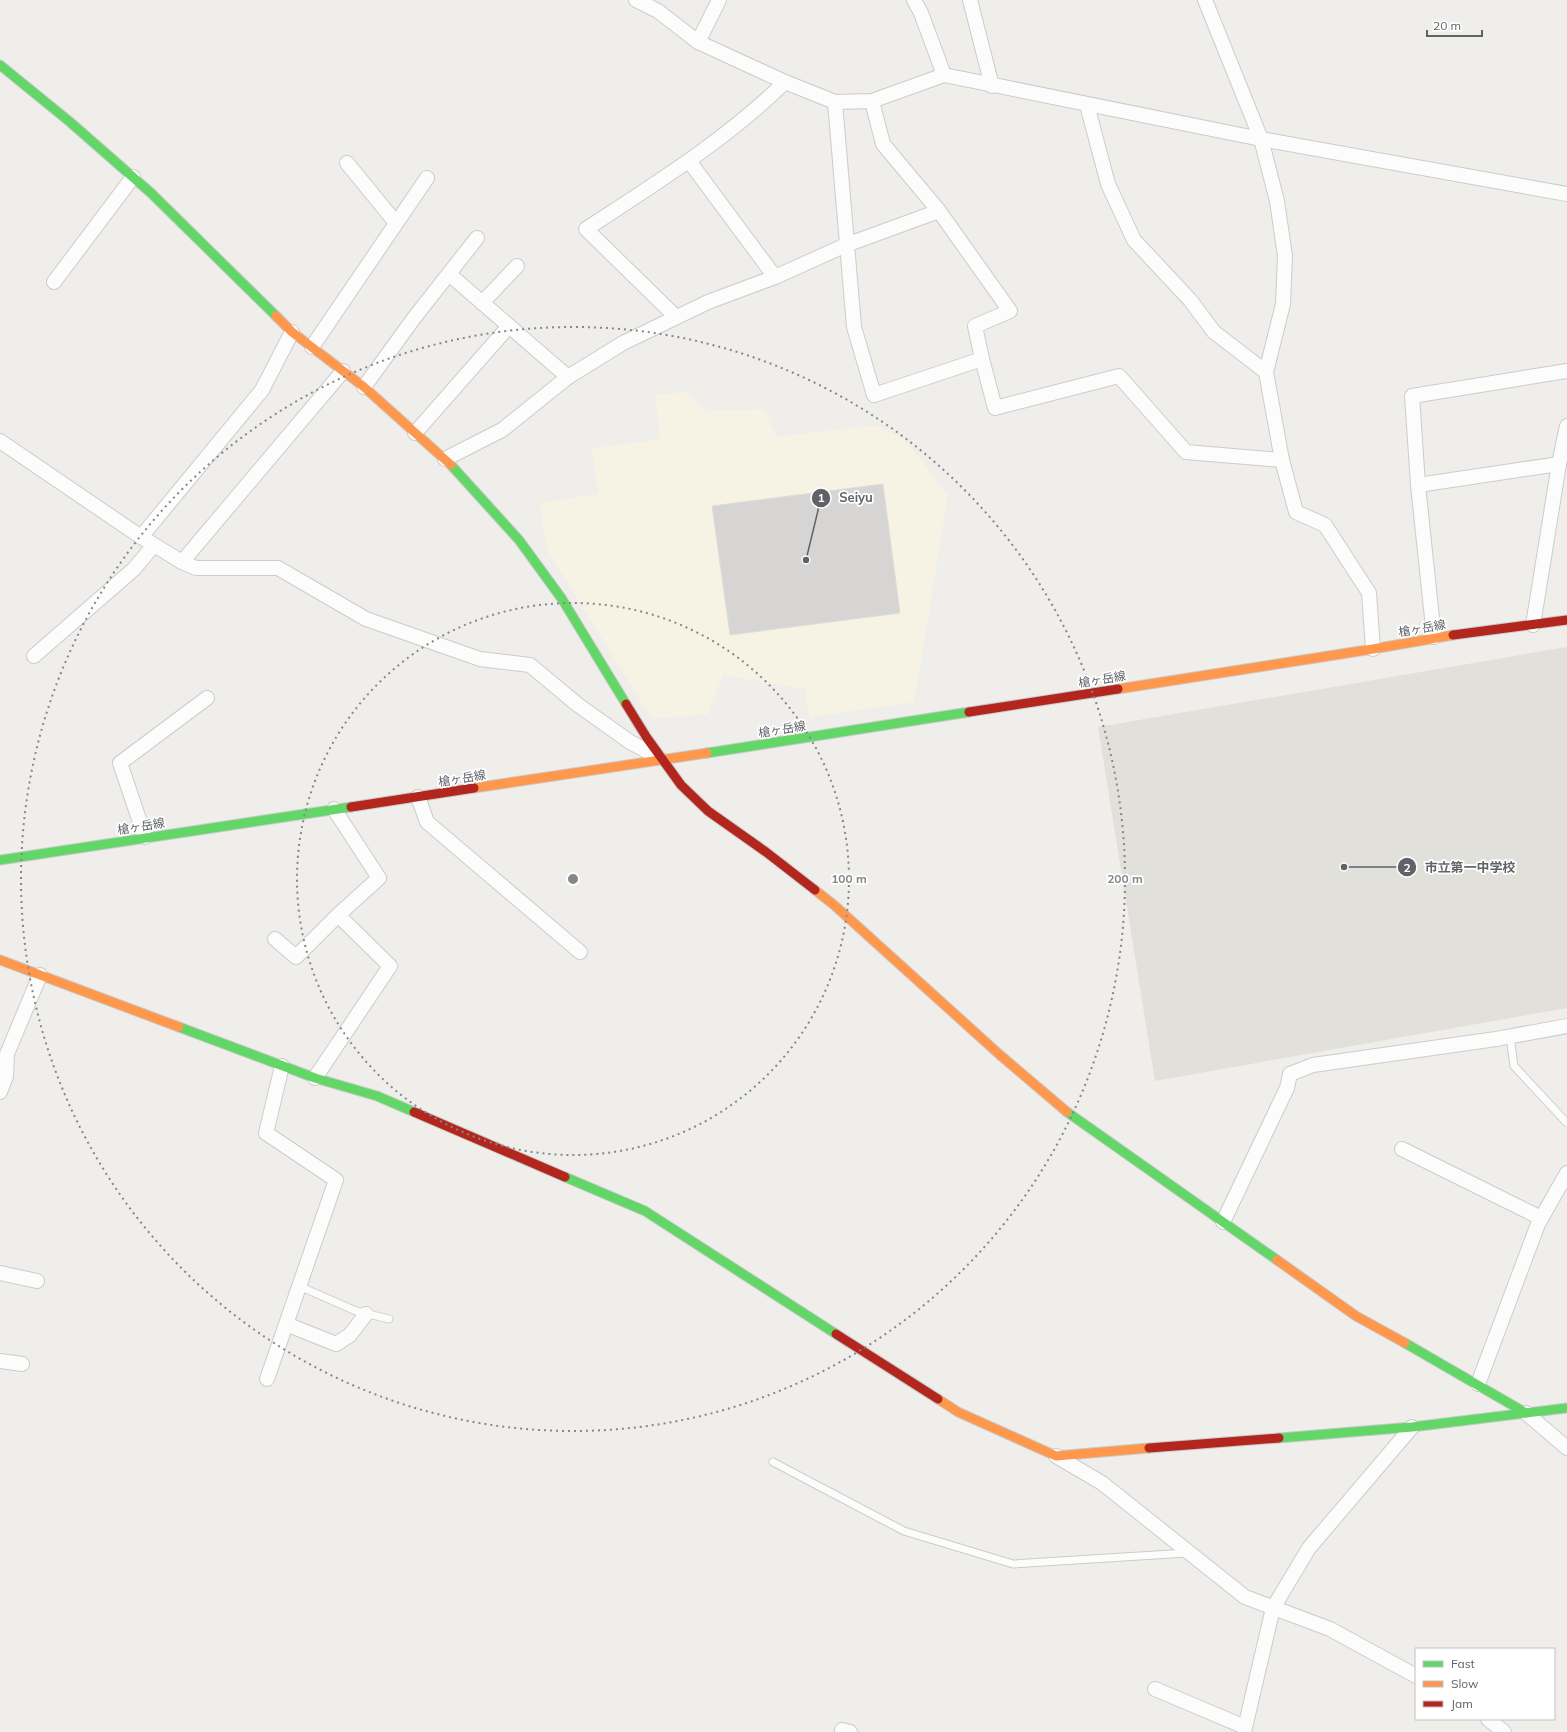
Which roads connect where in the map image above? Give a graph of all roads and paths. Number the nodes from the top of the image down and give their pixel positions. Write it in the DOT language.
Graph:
graph roads {
  1 [pos="636,0"];
  2 [pos="718,0"];
  3 [pos="914,0"];
  4 [pos="970,0"];
  5 [pos="1205,0"];
  6 [pos="698,42"];
  7 [pos="0,65"];
  8 [pos="944,75"];
  9 [pos="785,82"];
  10 [pos="992,86"];
  11 [pos="872,101"];
  12 [pos="835,102"];
  13 [pos="1087,105"];
  14 [pos="1261,139"];
  15 [pos="689,161"];
  16 [pos="348,163"];
  17 [pos="134,178"];
  18 [pos="427,178"];
  19 [pos="1567,194"];
  20 [pos="939,211"];
  21 [pos="396,223"];
  22 [pos="477,238"];
  23 [pos="846,246"];
  24 [pos="517,266"];
  25 [pos="449,274"];
  26 [pos="775,277"];
  27 [pos="54,282"];
  28 [pos="482,303"];
  29 [pos="676,317"];
  30 [pos="509,326"];
  31 [pos="292,332"];
  32 [pos="312,347"];
  33 [pos="982,359"];
  34 [pos="343,371"];
  35 [pos="1567,371"];
  36 [pos="1266,372"];
  37 [pos="568,377"];
  38 [pos="364,388"];
  39 [pos="1567,426"];
  40 [pos="415,433"];
  41 [pos="0,441"];
  42 [pos="445,458"];
  43 [pos="1282,460"];
  44 [pos="1559,464"];
  45 [pos="1418,486"];
  46 [pos="141,537"];
  47 [pos="154,545"];
  48 [pos="182,562"];
  49 [pos="1567,620"];
  50 [pos="1533,625"];
  51 [pos="1434,637"];
  52 [pos="1373,649"];
  53 [pos="34,656"];
  54 [pos="207,698"];
  55 [pos="663,760"];
  56 [pos="418,797"];
  57 [pos="334,809"];
  58 [pos="145,837"];
  59 [pos="0,860"];
  60 [pos="338,915"];
  61 [pos="275,938"];
  62 [pos="580,952"];
  63 [pos="0,960"];
  64 [pos="40,975"];
  65 [pos="1567,1026"];
  66 [pos="1510,1036"];
  67 [pos="282,1066"];
  68 [pos="315,1078"];
  69 [pos="0,1092"];
  70 [pos="1567,1123"];
  71 [pos="1402,1148"];
  72 [pos="1567,1173"];
  73 [pos="1541,1218"];
  74 [pos="1223,1222"];
  75 [pos="0,1274"];
  76 [pos="37,1281"];
  77 [pos="299,1286"];
  78 [pos="366,1314"];
  79 [pos="389,1319"];
  80 [pos="286,1324"];
  81 [pos="0,1361"];
  82 [pos="22,1364"];
  83 [pos="267,1379"];
  84 [pos="1478,1384"];
  85 [pos="1567,1408"];
  86 [pos="1526,1413"];
  87 [pos="1412,1427"];
  88 [pos="1567,1448"];
  89 [pos="1056,1456"];
  90 [pos="773,1462"];
  91 [pos="1190,1553"];
  92 [pos="1273,1608"];
  93 [pos="1415,1675"];
  94 [pos="1155,1689"];
  95 [pos="1489,1720"];
  96 [pos="1244,1730"];
  97 [pos="1504,1732"];
  1 -- 6 [label="street"];
  2 -- 6 [label="street"];
  3 -- 8 [label="street"];
  4 -- 10 [label="street"];
  5 -- 14 [label="street"];
  6 -- 9 [label="street"];
  7 -- 17 [label="street"];
  8 -- 10 [label="street"];
  8 -- 11 [label="street"];
  9 -- 12 [label="street"];
  9 -- 15 [label="street"];
  10 -- 13 [label="street"];
  11 -- 12 [label="street"];
  11 -- 20 [label="street"];
  12 -- 23 [label="street"];
  13 -- 14 [label="street"];
  13 -- 36 [label="street"];
  14 -- 19 [label="street"];
  14 -- 36 [label="street"];
  15 -- 26 [label="street"];
  15 -- 29 [label="street"];
  16 -- 21 [label="street"];
  17 -- 27 [label="street"];
  17 -- 31 [label="street"];
  18 -- 21 [label="street"];
  20 -- 23 [label="street"];
  20 -- 33 [label="street"];
  21 -- 32 [label="street"];
  22 -- 25 [label="street"];
  23 -- 26 [label="street"];
  23 -- 33 [label="street"];
  24 -- 28 [label="street"];
  25 -- 28 [label="street"];
  25 -- 38 [label="street"];
  26 -- 29 [label="street"];
  28 -- 30 [label="street"];
  29 -- 37 [label="street"];
  30 -- 37 [label="street"];
  30 -- 40 [label="street"];
  31 -- 32 [label="street"];
  31 -- 46 [label="street"];
  32 -- 34 [label="street"];
  33 -- 43 [label="street"];
  34 -- 38 [label="street"];
  34 -- 48 [label="street"];
  35 -- 45 [label="street"];
  36 -- 43 [label="street"];
  37 -- 42 [label="street"];
  38 -- 40 [label="street"];
  39 -- 44 [label="street"];
  40 -- 42 [label="street"];
  41 -- 46 [label="street"];
  42 -- 55 [label="street"];
  43 -- 52 [label="street"];
  44 -- 45 [label="street"];
  44 -- 50 [label="street"];
  45 -- 51 [label="street"];
  46 -- 47 [label="street"];
  47 -- 48 [label="street"];
  47 -- 53 [label="street"];
  48 -- 55 [label="street"];
  49 -- 50 [label="street, 槍ヶ岳線"];
  50 -- 51 [label="street, 槍ヶ岳線"];
  51 -- 52 [label="street, 槍ヶ岳線"];
  52 -- 55 [label="street, 槍ヶ岳線"];
  54 -- 58 [label="street"];
  55 -- 56 [label="street, 槍ヶ岳線"];
  55 -- 74 [label="street"];
  56 -- 57 [label="street, 槍ヶ岳線"];
  56 -- 62 [label="street"];
  57 -- 58 [label="street, 槍ヶ岳線"];
  57 -- 60 [label="street"];
  58 -- 59 [label="street, 槍ヶ岳線"];
  60 -- 61 [label="street"];
  60 -- 68 [label="street"];
  63 -- 64 [label="street"];
  64 -- 67 [label="street"];
  64 -- 69 [label="street"];
  65 -- 66 [label="street"];
  66 -- 70 [label="lane"];
  66 -- 74 [label="street"];
  67 -- 68 [label="street"];
  67 -- 77 [label="street"];
  68 -- 89 [label="street"];
  71 -- 73 [label="street"];
  72 -- 73 [label="street"];
  73 -- 84 [label="street"];
  74 -- 84 [label="street"];
  75 -- 76 [label="street"];
  77 -- 78 [label="lane"];
  77 -- 80 [label="street"];
  78 -- 79 [label="lane"];
  78 -- 80 [label="street"];
  80 -- 83 [label="street"];
  81 -- 82 [label="street"];
  84 -- 86 [label="street"];
  85 -- 86 [label="street"];
  86 -- 87 [label="street"];
  86 -- 88 [label="street"];
  87 -- 89 [label="street"];
  87 -- 92 [label="street"];
  89 -- 91 [label="street"];
  90 -- 91 [label="lane"];
  91 -- 92 [label="street"];
  92 -- 93 [label="street"];
  92 -- 96 [label="street"];
  94 -- 96 [label="street"];
  95 -- 97 [label="street"];
}
